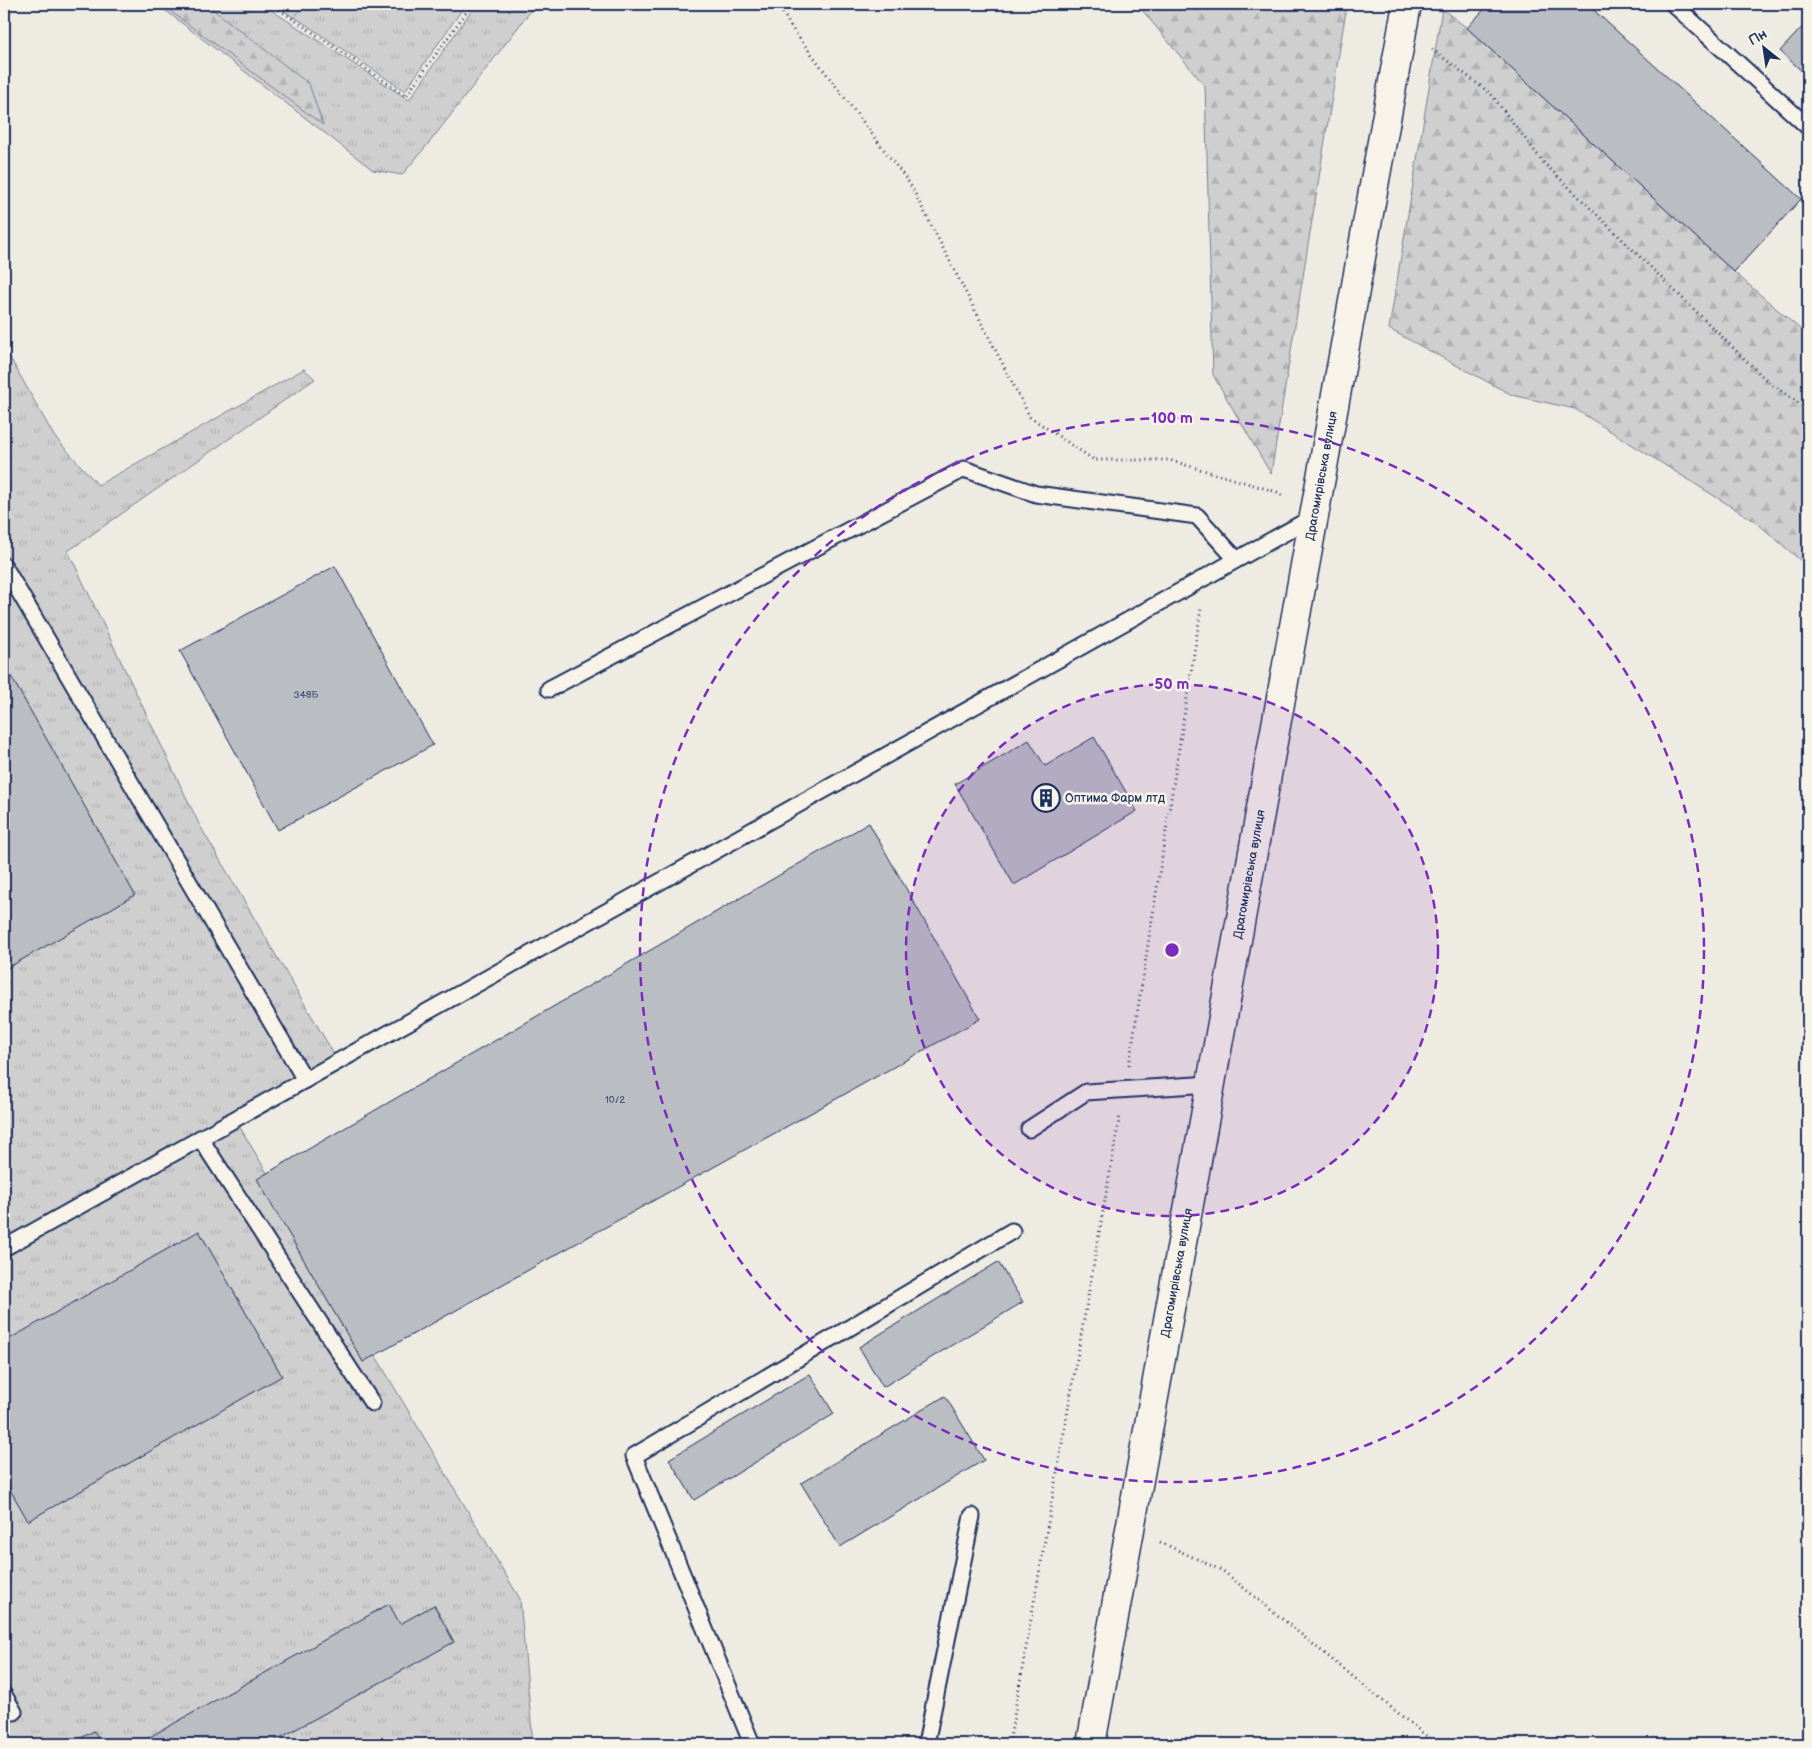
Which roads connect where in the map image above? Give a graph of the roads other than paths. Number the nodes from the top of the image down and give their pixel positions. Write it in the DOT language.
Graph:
graph roads {
  1 [pos="1407,4"];
  2 [pos="1673,4"];
  3 [pos="1808,127"];
  4 [pos="1314,516"];
  5 [pos="1236,559"];
  6 [pos="4,566"];
  7 [pos="550,689"];
  8 [pos="304,1080"];
  9 [pos="1211,1084"];
  10 [pos="1029,1129"];
  11 [pos="200,1138"];
  12 [pos="1012,1231"];
  13 [pos="4,1248"];
  14 [pos="372,1403"];
  15 [pos="972,1516"];
  16 [pos="4,1695"];
  17 [pos="14,1712"];
  18 [pos="752,1744"];
  19 [pos="926,1744"];
  20 [pos="1092,1744"];
  1 -- 4 [label="street, Драгомирівська вулиця"];
  2 -- 3 [label="lane"];
  4 -- 5 [label="lane"];
  4 -- 9 [label="street, Драгомирівська вулиця"];
  5 -- 7 [label="lane"];
  5 -- 8 [label="lane"];
  6 -- 8 [label="lane"];
  8 -- 11 [label="lane"];
  9 -- 10 [label="lane"];
  9 -- 20 [label="street, Драгомирівська вулиця"];
  11 -- 13 [label="lane"];
  11 -- 14 [label="lane"];
  12 -- 18 [label="lane"];
  15 -- 19 [label="lane"];
  16 -- 17 [label="lane"];
}
